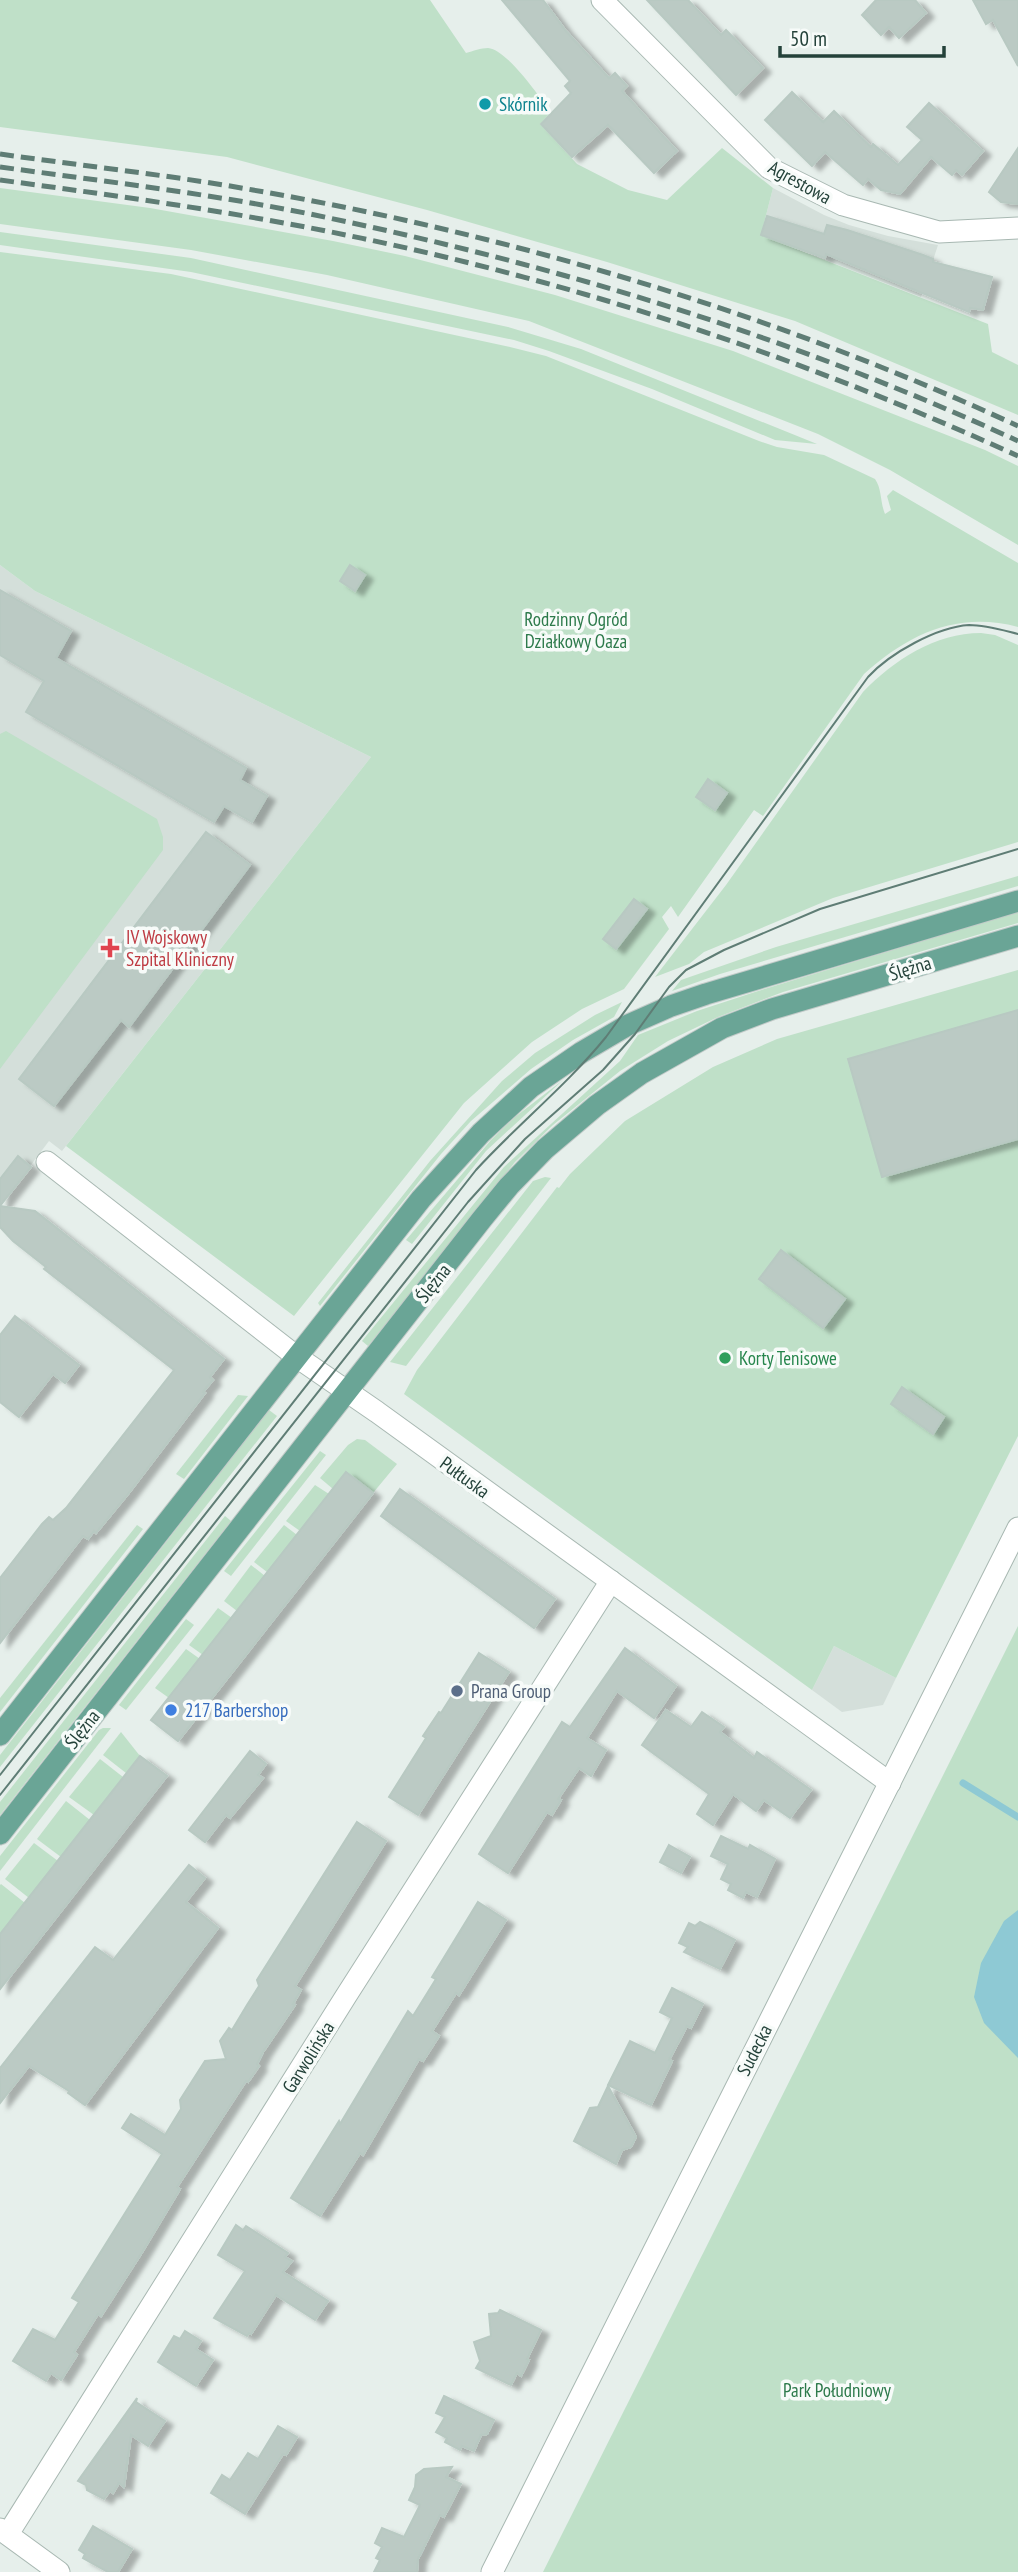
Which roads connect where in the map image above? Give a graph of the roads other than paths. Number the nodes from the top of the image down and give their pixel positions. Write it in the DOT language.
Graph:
graph roads {
  1 [pos="602,0"];
  2 [pos="1018,228"];
  3 [pos="1018,901"];
  4 [pos="1018,936"];
  5 [pos="47,1162"];
  6 [pos="297,1357"];
  7 [pos="347,1392"];
  8 [pos="1018,1528"];
  9 [pos="611,1581"];
  10 [pos="0,1735"];
  11 [pos="890,1783"];
  12 [pos="0,1834"];
  13 [pos="4,2531"];
  14 [pos="59,2572"];
  15 [pos="492,2572"];
  1 -- 2 [label="street, Agrestowa"];
  3 -- 6 [label="main road, Ślężna"];
  4 -- 7 [label="main road, Ślężna"];
  5 -- 6 [label="street, Pułtuska"];
  6 -- 7 [label="street, Pułtuska"];
  6 -- 10 [label="main road, Ślężna"];
  7 -- 9 [label="street, Pułtuska"];
  7 -- 12 [label="main road, Ślężna"];
  8 -- 11 [label="street, Sudecka"];
  9 -- 11 [label="street, Pułtuska"];
  9 -- 13 [label="street, Garwolińska"];
  11 -- 15 [label="street, Sudecka"];
  13 -- 14 [label="street"];
}
